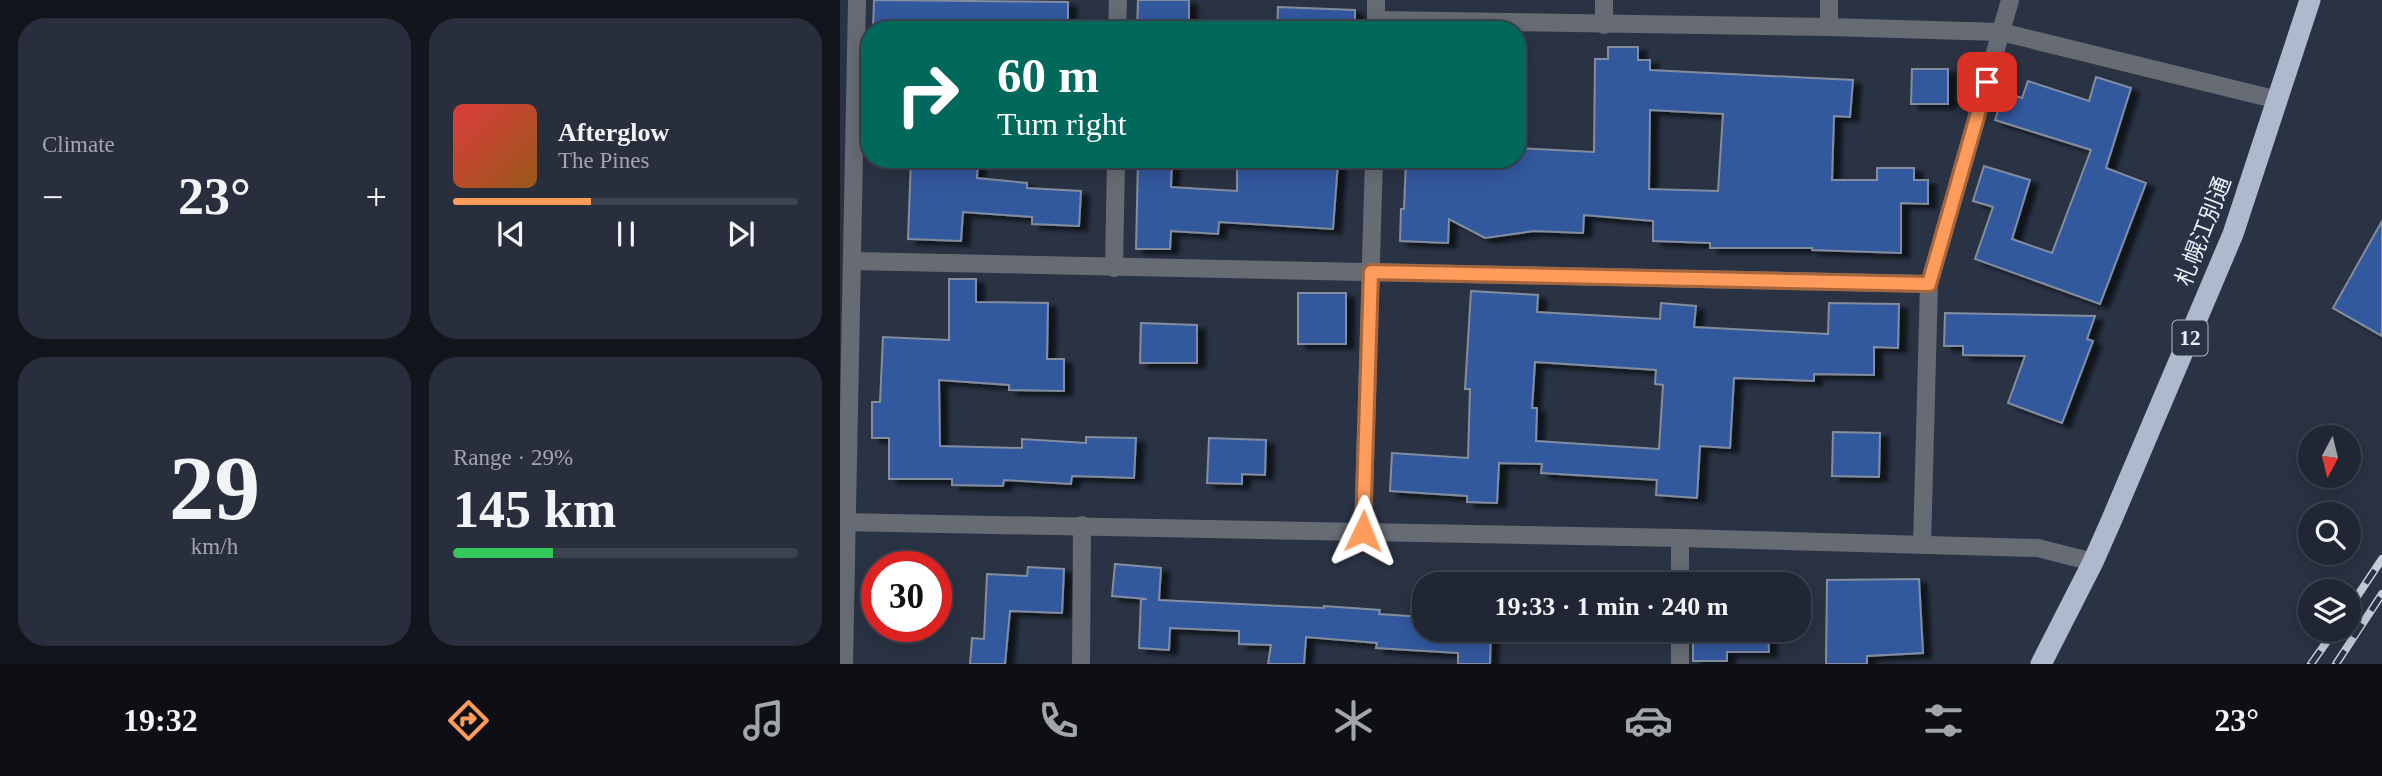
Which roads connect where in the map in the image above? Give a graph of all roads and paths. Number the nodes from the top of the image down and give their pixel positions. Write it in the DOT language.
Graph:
graph roads {
  1 [pos="857,0"];
  2 [pos="1118,0"];
  3 [pos="1376,0"];
  4 [pos="1604,0"];
  5 [pos="1829,0"];
  6 [pos="2010,0"];
  7 [pos="2310,0"];
  8 [pos="1117,21"];
  9 [pos="1376,21"];
  10 [pos="1526,25"];
  11 [pos="1604,25"];
  12 [pos="1829,27"];
  13 [pos="2001,32"];
  14 [pos="2278,100"];
  15 [pos="1115,168"];
  16 [pos="1374,168"];
  17 [pos="852,261"];
  18 [pos="1114,268"];
  19 [pos="1371,272"];
  20 [pos="1929,284"];
  21 [pos="844,522"];
  22 [pos="1082,525"];
  23 [pos="1363,531"];
  24 [pos="1680,538"];
  25 [pos="1922,545"];
  26 [pos="2093,562"];
  27 [pos="1680,572"];
  28 [pos="1680,642"];
  29 [pos="844,664"];
  30 [pos="1081,664"];
  31 [pos="1680,664"];
  32 [pos="2041,664"];
  1 -- 17 [label="street"];
  2 -- 8 [label="street"];
  3 -- 9 [label="street"];
  4 -- 11 [label="street"];
  5 -- 12 [label="street"];
  6 -- 13 [label="street"];
  7 -- 14 [label="highway, 札幌江別通 / 12"];
  10 -- 11 [label="street"];
  11 -- 12 [label="street"];
  12 -- 13 [label="street"];
  13 -- 14 [label="street"];
  13 -- 20 [label="street"];
  14 -- 26 [label="highway, 札幌江別通 / 12"];
  15 -- 18 [label="street"];
  16 -- 19 [label="street"];
  17 -- 18 [label="street"];
  17 -- 21 [label="street"];
  18 -- 19 [label="street"];
  19 -- 20 [label="street"];
  19 -- 23 [label="street"];
  20 -- 25 [label="street"];
  21 -- 22 [label="street"];
  21 -- 29 [label="street"];
  22 -- 23 [label="street"];
  22 -- 30 [label="street"];
  23 -- 24 [label="street"];
  24 -- 25 [label="street"];
  24 -- 27 [label="street"];
  25 -- 26 [label="street"];
  26 -- 32 [label="highway, 札幌江別通 / 12"];
  28 -- 31 [label="street"];
}
